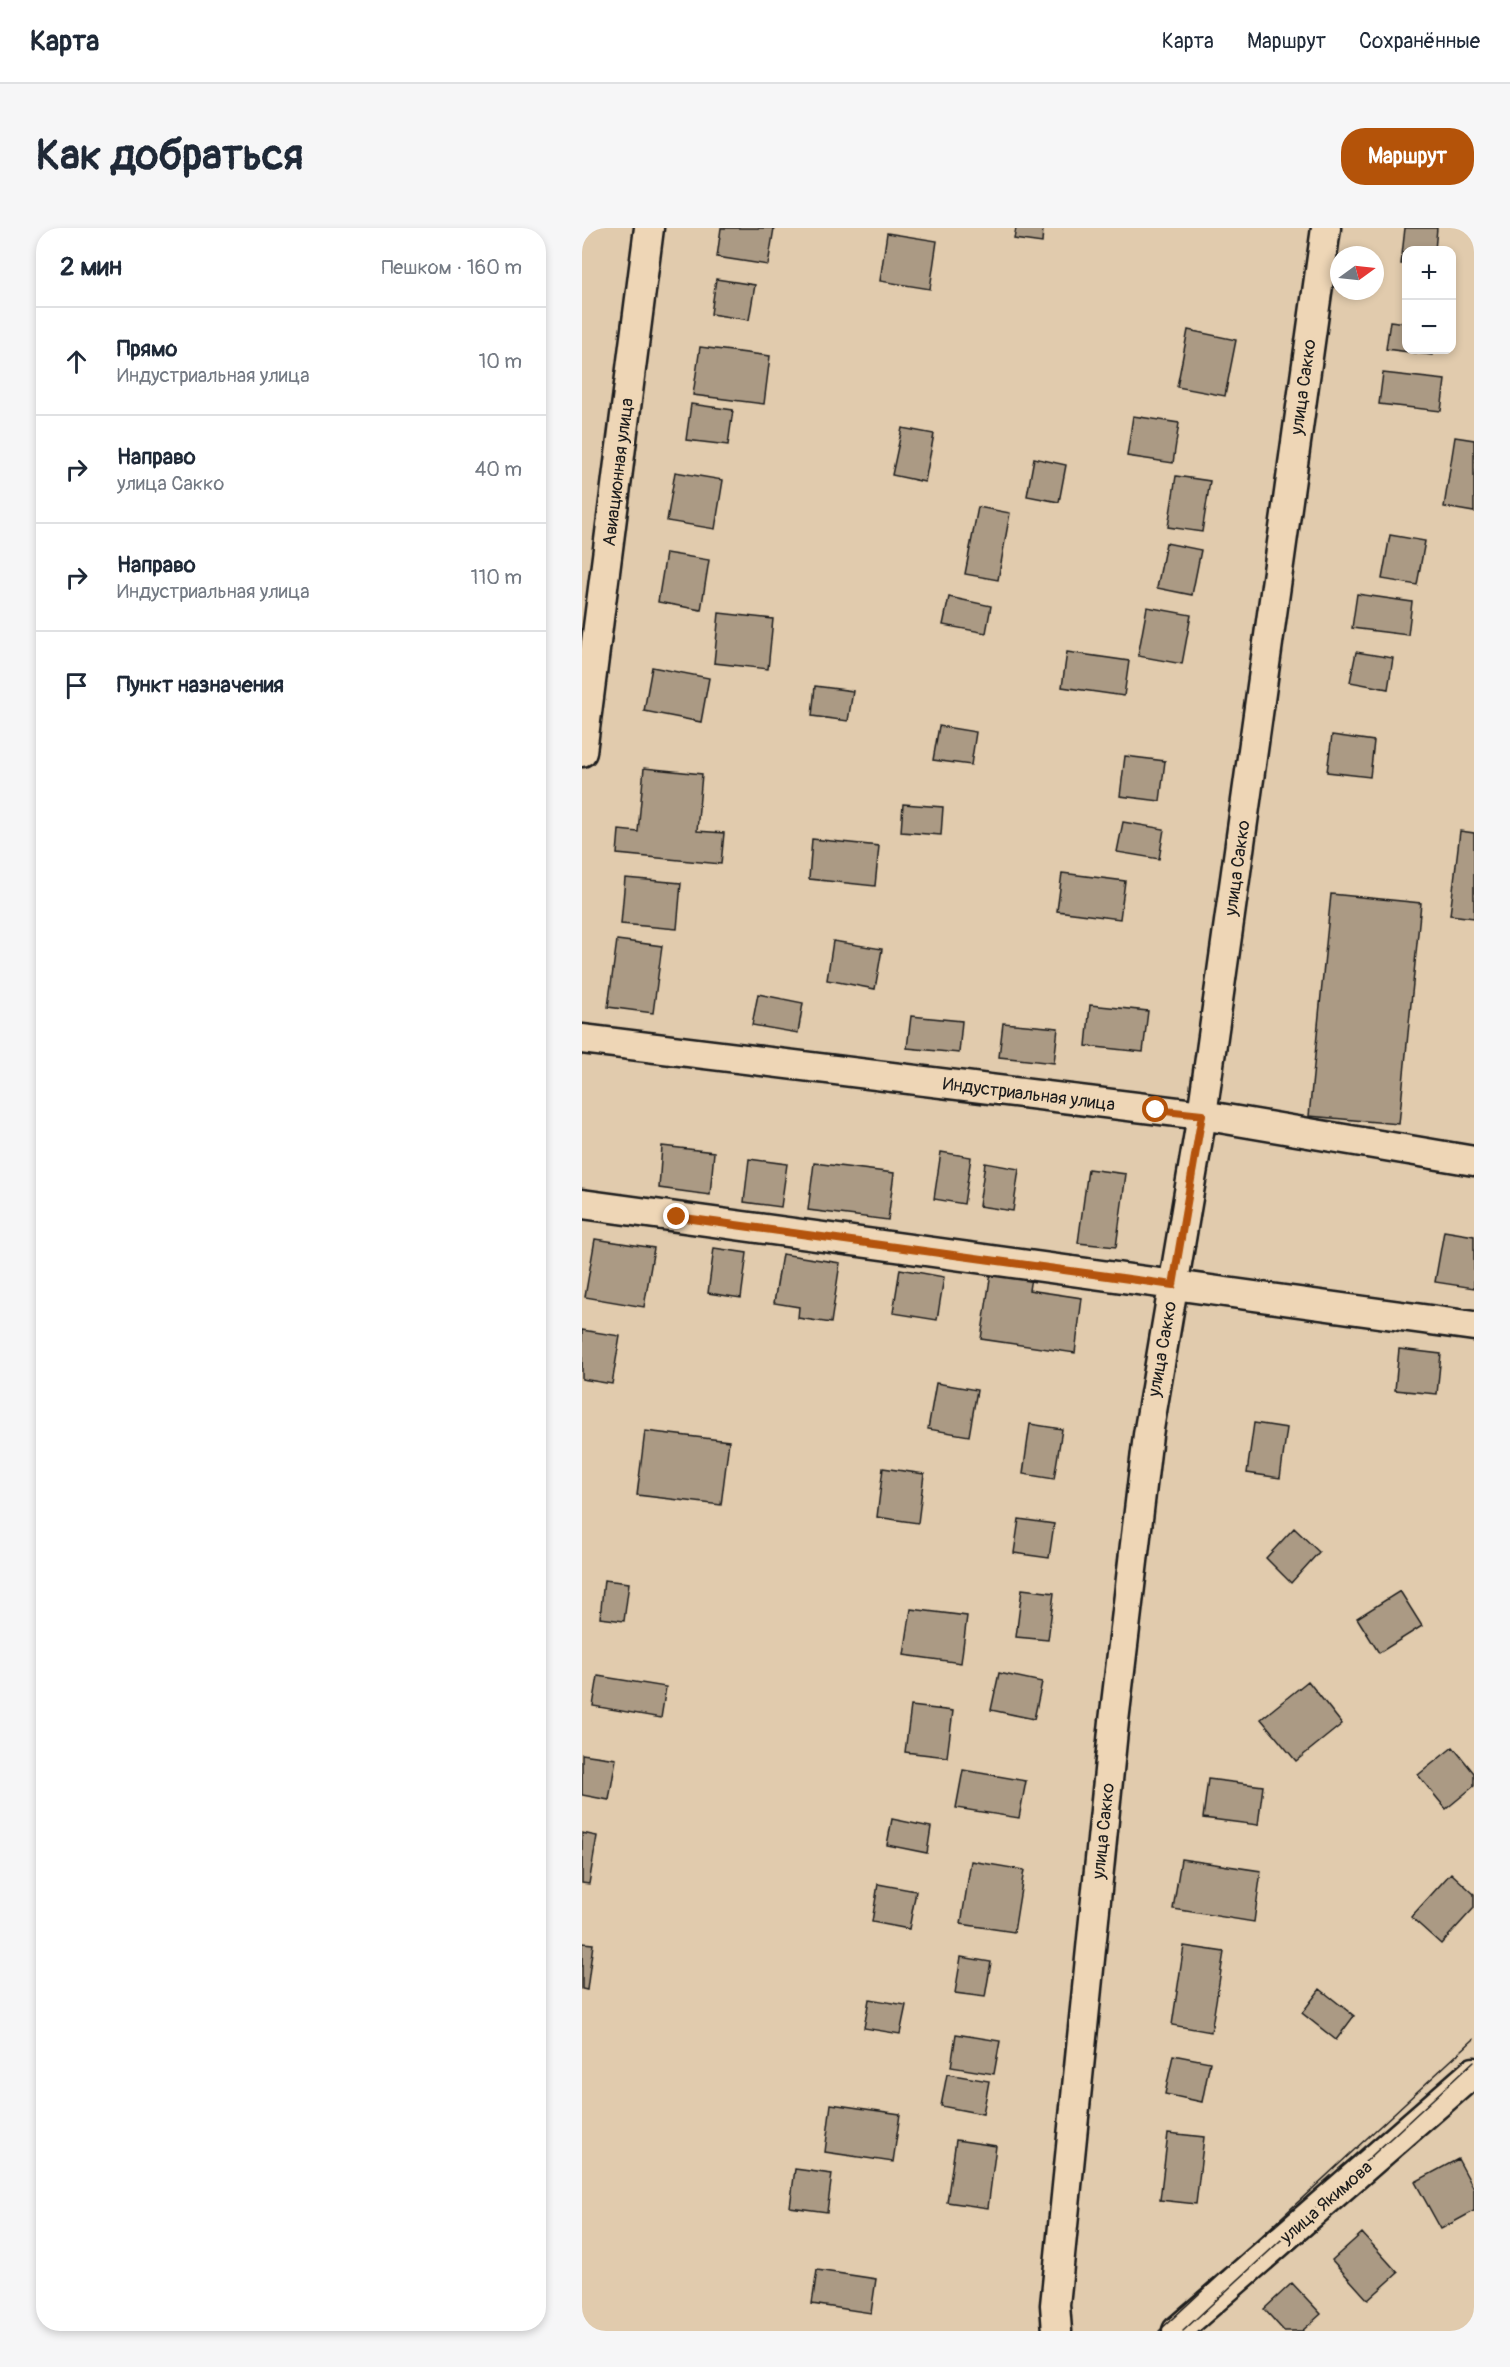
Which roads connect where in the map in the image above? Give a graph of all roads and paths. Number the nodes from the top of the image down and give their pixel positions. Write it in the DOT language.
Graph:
graph roads {
  1 [pos="649,228"];
  2 [pos="1326,228"];
  3 [pos="582,752"];
  4 [pos="582,1039"];
  5 [pos="1202,1115"];
  6 [pos="1474,1161"];
  7 [pos="582,1204"];
  8 [pos="1173,1285"];
  9 [pos="1474,1326"];
  10 [pos="1474,2072"];
  11 [pos="1056,2331"];
  12 [pos="1177,2331"];
  1 -- 3 [label="street, Авиационная улица"];
  2 -- 5 [label="street, улица Сакко"];
  4 -- 5 [label="street, Индустриальная улица"];
  5 -- 6 [label="street, Индустриальная улица"];
  5 -- 8 [label="street, улица Сакко"];
  7 -- 8 [label="street"];
  8 -- 9 [label="street"];
  8 -- 11 [label="street, улица Сакко"];
  10 -- 12 [label="street, улица Якимова"];
}
